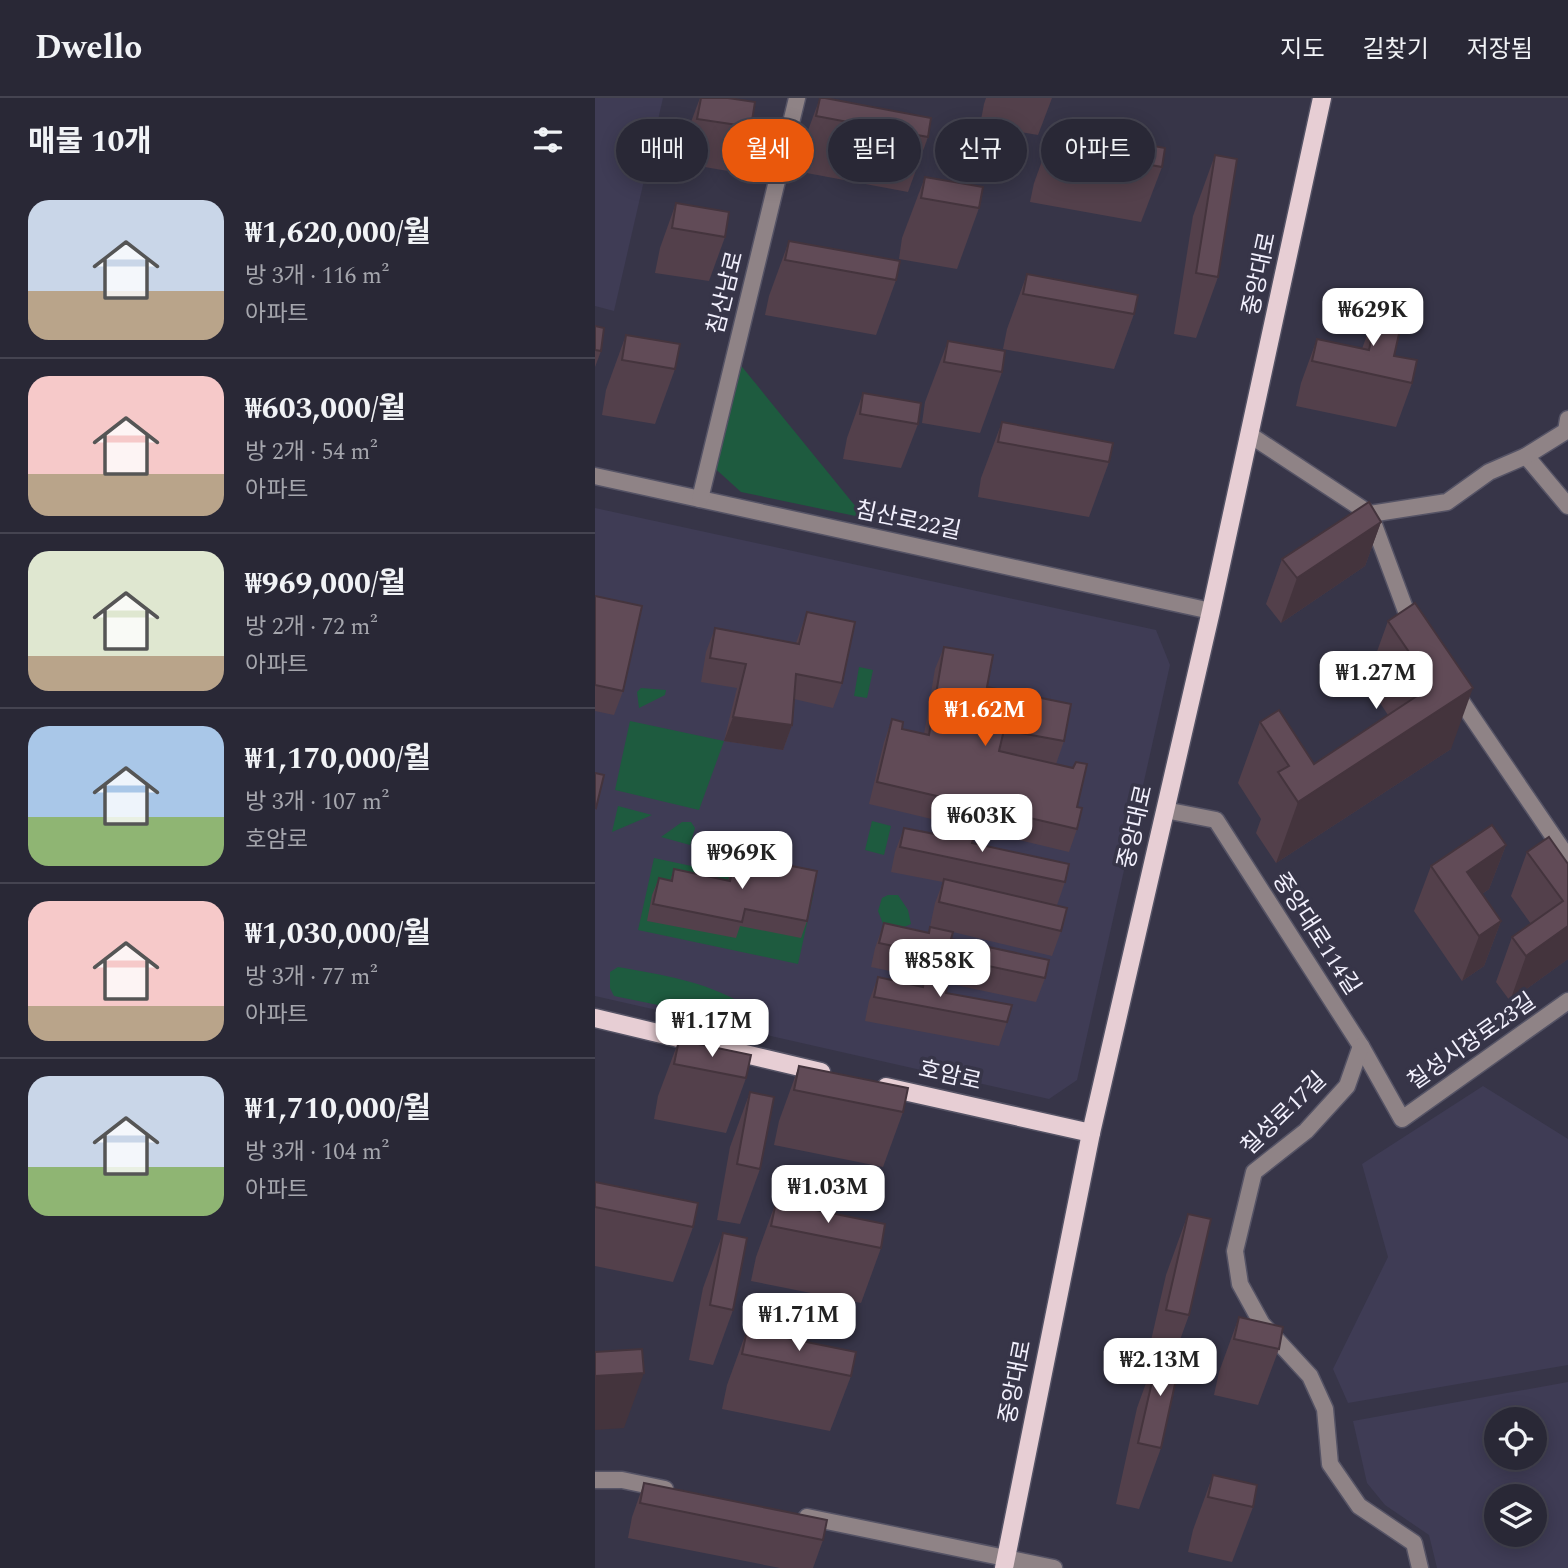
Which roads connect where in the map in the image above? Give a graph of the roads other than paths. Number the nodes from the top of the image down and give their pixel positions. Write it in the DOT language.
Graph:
graph roads {
  1 [pos="797,98"];
  2 [pos="1322,98"];
  3 [pos="1568,419"];
  4 [pos="1250,435"];
  5 [pos="1526,456"];
  6 [pos="595,476"];
  7 [pos="700,499"];
  8 [pos="1568,506"];
  9 [pos="1370,514"];
  10 [pos="1211,611"];
  11 [pos="1425,648"];
  12 [pos="1447,681"];
  13 [pos="1165,810"];
  14 [pos="1568,858"];
  15 [pos="1568,1001"];
  16 [pos="595,1018"];
  17 [pos="1361,1046"];
  18 [pos="832,1075"];
  19 [pos="873,1084"];
  20 [pos="1402,1119"];
  21 [pos="1091,1133"];
  22 [pos="595,1480"];
  23 [pos="685,1493"];
  24 [pos="788,1514"];
  25 [pos="1005,1562"];
  26 [pos="1054,1568"];
  27 [pos="1420,1568"];
  1 -- 7 [label="street, 침산남로"];
  2 -- 4 [label="main road, 중앙대로"];
  3 -- 5 [label="street"];
  4 -- 9 [label="street"];
  4 -- 10 [label="main road, 중앙대로"];
  5 -- 8 [label="street"];
  5 -- 9 [label="street"];
  6 -- 7 [label="street, 침산로22길"];
  7 -- 10 [label="street, 침산로22길"];
  9 -- 11 [label="street"];
  10 -- 13 [label="main road, 중앙대로"];
  12 -- 14 [label="street"];
  13 -- 17 [label="street, 중앙대로114길"];
  13 -- 21 [label="main road, 중앙대로"];
  15 -- 20 [label="street, 칠성시장로23길"];
  16 -- 18 [label="main road"];
  17 -- 20 [label="street, 중앙대로114길"];
  17 -- 27 [label="street, 칠성로17길"];
  19 -- 21 [label="main road, 호암로"];
  21 -- 25 [label="main road, 중앙대로"];
  22 -- 23 [label="street"];
  24 -- 25 [label="street"];
  25 -- 26 [label="street"];
}
